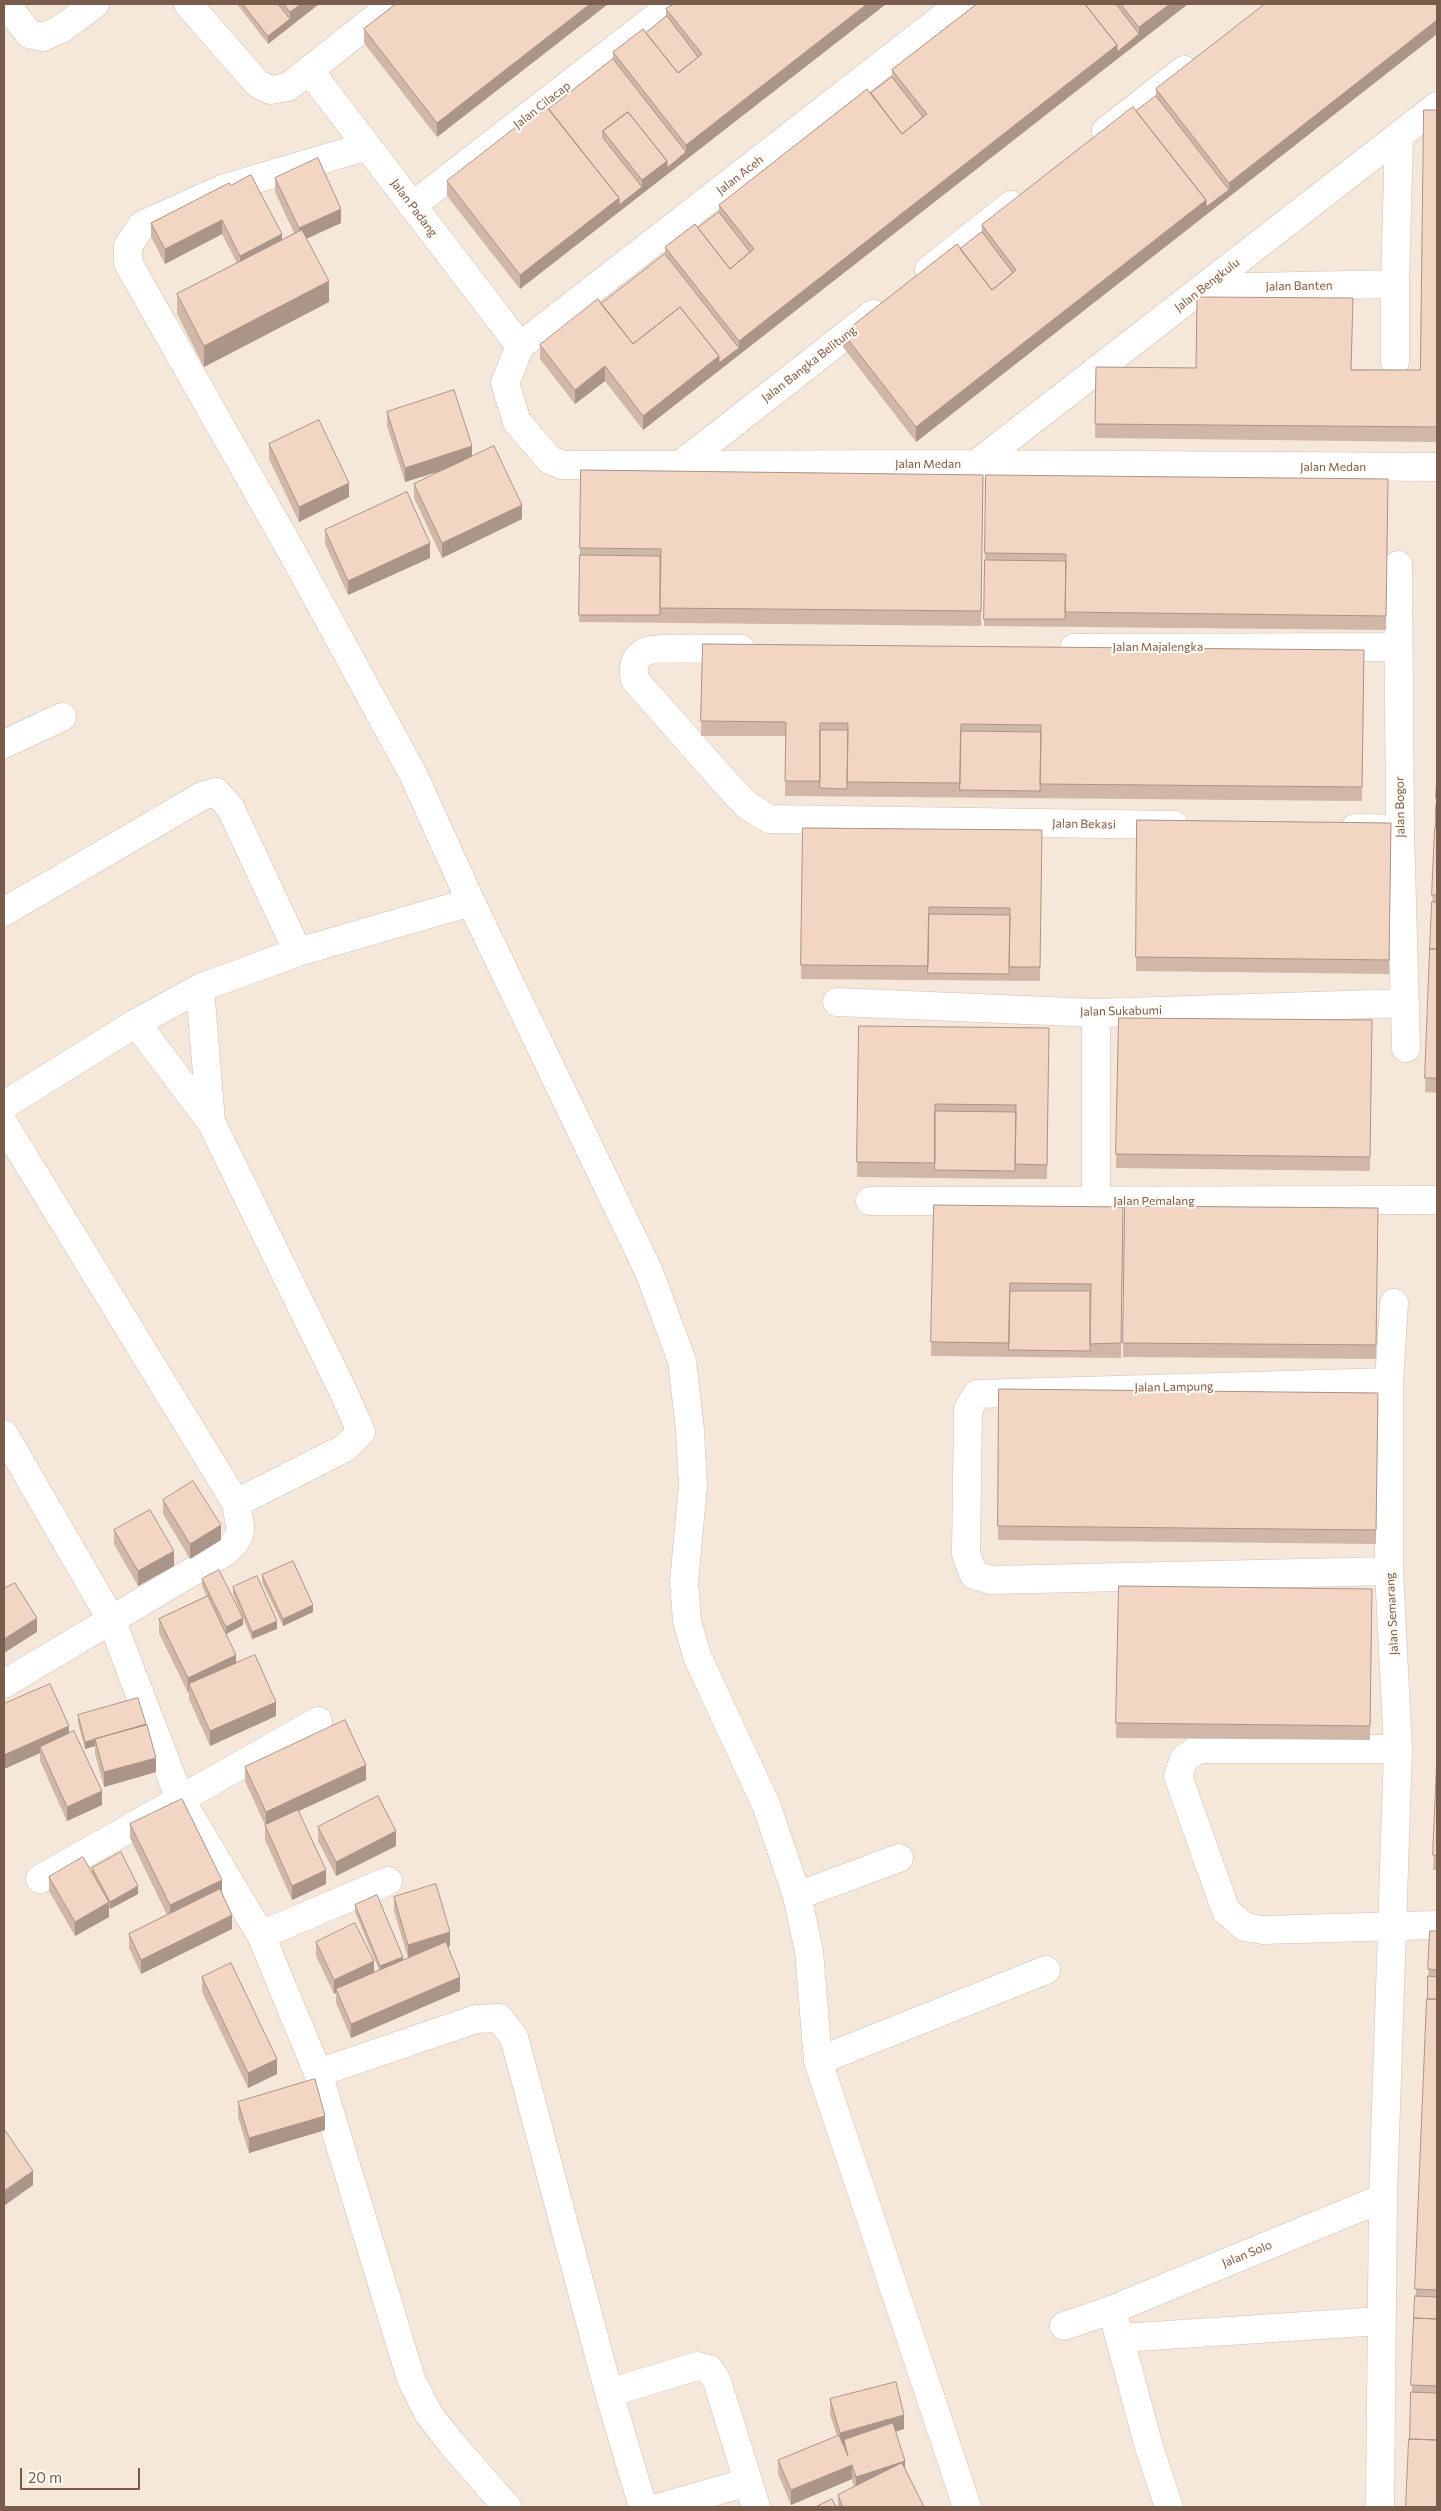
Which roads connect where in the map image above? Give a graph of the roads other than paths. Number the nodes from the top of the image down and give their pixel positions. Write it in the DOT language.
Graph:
graph roads {
  1 [pos="6,4"];
  2 [pos="95,4"];
  3 [pos="188,4"];
  4 [pos="393,4"];
  5 [pos="673,4"];
  6 [pos="960,4"];
  7 [pos="1205,53"];
  8 [pos="309,70"];
  9 [pos="1437,106"];
  10 [pos="1399,136"];
  11 [pos="1088,145"];
  12 [pos="367,146"];
  13 [pos="1033,188"];
  14 [pos="412,206"];
  15 [pos="1394,284"];
  16 [pos="1203,288"];
  17 [pos="520,346"];
  18 [pos="1395,362"];
  19 [pos="976,464"];
  20 [pos="680,465"];
  21 [pos="1437,467"];
  22 [pos="1398,565"];
  23 [pos="1397,646"];
  24 [pos="1048,648"];
  25 [pos="768,649"];
  26 [pos="62,717"];
  27 [pos="4,744"];
  28 [pos="1203,826"];
  29 [pos="1331,828"];
  30 [pos="1400,829"];
  31 [pos="471,902"];
  32 [pos="4,912"];
  33 [pos="298,952"];
  34 [pos="200,988"];
  35 [pos="837,1002"];
  36 [pos="1405,1003"];
  37 [pos="1096,1013"];
  38 [pos="136,1023"];
  39 [pos="1406,1048"];
  40 [pos="4,1105"];
  41 [pos="211,1122"];
  42 [pos="4,1124"];
  43 [pos="1437,1200"];
  44 [pos="870,1201"];
  45 [pos="1096,1201"];
  46 [pos="1394,1303"];
  47 [pos="1389,1382"];
  48 [pos="4,1434"];
  49 [pos="236,1503"];
  50 [pos="1389,1571"];
  51 [pos="111,1619"];
  52 [pos="4,1684"];
  53 [pos="318,1721"];
  54 [pos="1398,1749"];
  55 [pos="180,1799"];
  56 [pos="899,1858"];
  57 [pos="40,1879"];
  58 [pos="388,1881"];
  59 [pos="798,1896"];
  60 [pos="1394,1925"];
  61 [pos="1437,1926"];
  62 [pos="261,1935"];
  63 [pos="1046,1970"];
  64 [pos="818,2061"];
  65 [pos="318,2073"];
  66 [pos="1383,2198"];
  67 [pos="1111,2310"];
  68 [pos="1381,2322"];
  69 [pos="1064,2326"];
  70 [pos="1121,2338"];
  71 [pos="609,2393"];
  72 [pos="752,2495"];
  73 [pos="507,2507"];
  74 [pos="642,2507"];
  75 [pos="660,2507"];
  76 [pos="967,2507"];
  77 [pos="1169,2507"];
  78 [pos="1380,2507"];
  1 -- 2 [label="street"];
  3 -- 8 [label="street"];
  4 -- 8 [label="street"];
  5 -- 14 [label="street, Jalan Cilacap"];
  6 -- 17 [label="street, Jalan Aceh"];
  7 -- 11 [label="street"];
  8 -- 12 [label="street, Jalan Padang"];
  9 -- 10 [label="street, Jalan Bengkulu"];
  10 -- 15 [label="street"];
  10 -- 16 [label="street, Jalan Bengkulu"];
  12 -- 14 [label="street, Jalan Padang"];
  12 -- 31 [label="street"];
  13 -- 20 [label="street, Jalan Bangka Belitung"];
  14 -- 17 [label="street, Jalan Padang"];
  15 -- 16 [label="street, Jalan Banten"];
  15 -- 18 [label="street"];
  16 -- 19 [label="street, Jalan Bengkulu"];
  17 -- 20 [label="street, Jalan Medan"];
  19 -- 20 [label="street, Jalan Medan"];
  19 -- 21 [label="street, Jalan Medan"];
  22 -- 23 [label="street, Jalan Bogor"];
  23 -- 24 [label="street, Jalan Majalengka"];
  23 -- 30 [label="street, Jalan Bogor"];
  25 -- 28 [label="street, Jalan Bekasi"];
  26 -- 27 [label="street"];
  29 -- 30 [label="street"];
  30 -- 36 [label="street, Jalan Bogor"];
  31 -- 33 [label="street"];
  31 -- 59 [label="street"];
  32 -- 33 [label="street"];
  33 -- 34 [label="street"];
  34 -- 38 [label="street"];
  34 -- 41 [label="street"];
  35 -- 37 [label="street, Jalan Sukabumi"];
  36 -- 37 [label="street, Jalan Sukabumi"];
  36 -- 39 [label="street, Jalan Bogor"];
  37 -- 45 [label="street"];
  38 -- 40 [label="street"];
  38 -- 41 [label="street"];
  41 -- 49 [label="street"];
  42 -- 49 [label="street"];
  43 -- 45 [label="street, Jalan Pemalang"];
  44 -- 45 [label="street, Jalan Pemalang"];
  46 -- 47 [label="street, Jalan Semarang"];
  47 -- 50 [label="street, Jalan Semarang"];
  47 -- 50 [label="street, Jalan Lampung"];
  48 -- 51 [label="street"];
  49 -- 51 [label="street"];
  50 -- 54 [label="street, Jalan Semarang"];
  51 -- 52 [label="street"];
  51 -- 55 [label="street"];
  53 -- 55 [label="street"];
  54 -- 60 [label="street, Jalan Semarang"];
  54 -- 60 [label="street"];
  55 -- 57 [label="street"];
  55 -- 62 [label="street"];
  56 -- 59 [label="street"];
  58 -- 62 [label="street"];
  59 -- 64 [label="street"];
  60 -- 61 [label="street"];
  60 -- 66 [label="street, Jalan Semarang"];
  62 -- 65 [label="street"];
  63 -- 64 [label="street"];
  64 -- 76 [label="street"];
  65 -- 71 [label="street"];
  65 -- 73 [label="street"];
  66 -- 67 [label="street, Jalan Solo"];
  66 -- 68 [label="street, Jalan Semarang"];
  67 -- 69 [label="street, Jalan Solo"];
  67 -- 70 [label="street"];
  68 -- 70 [label="street"];
  68 -- 78 [label="street, Jalan Semarang"];
  70 -- 77 [label="street"];
  71 -- 72 [label="street"];
  71 -- 74 [label="street"];
  72 -- 75 [label="street"];
}
